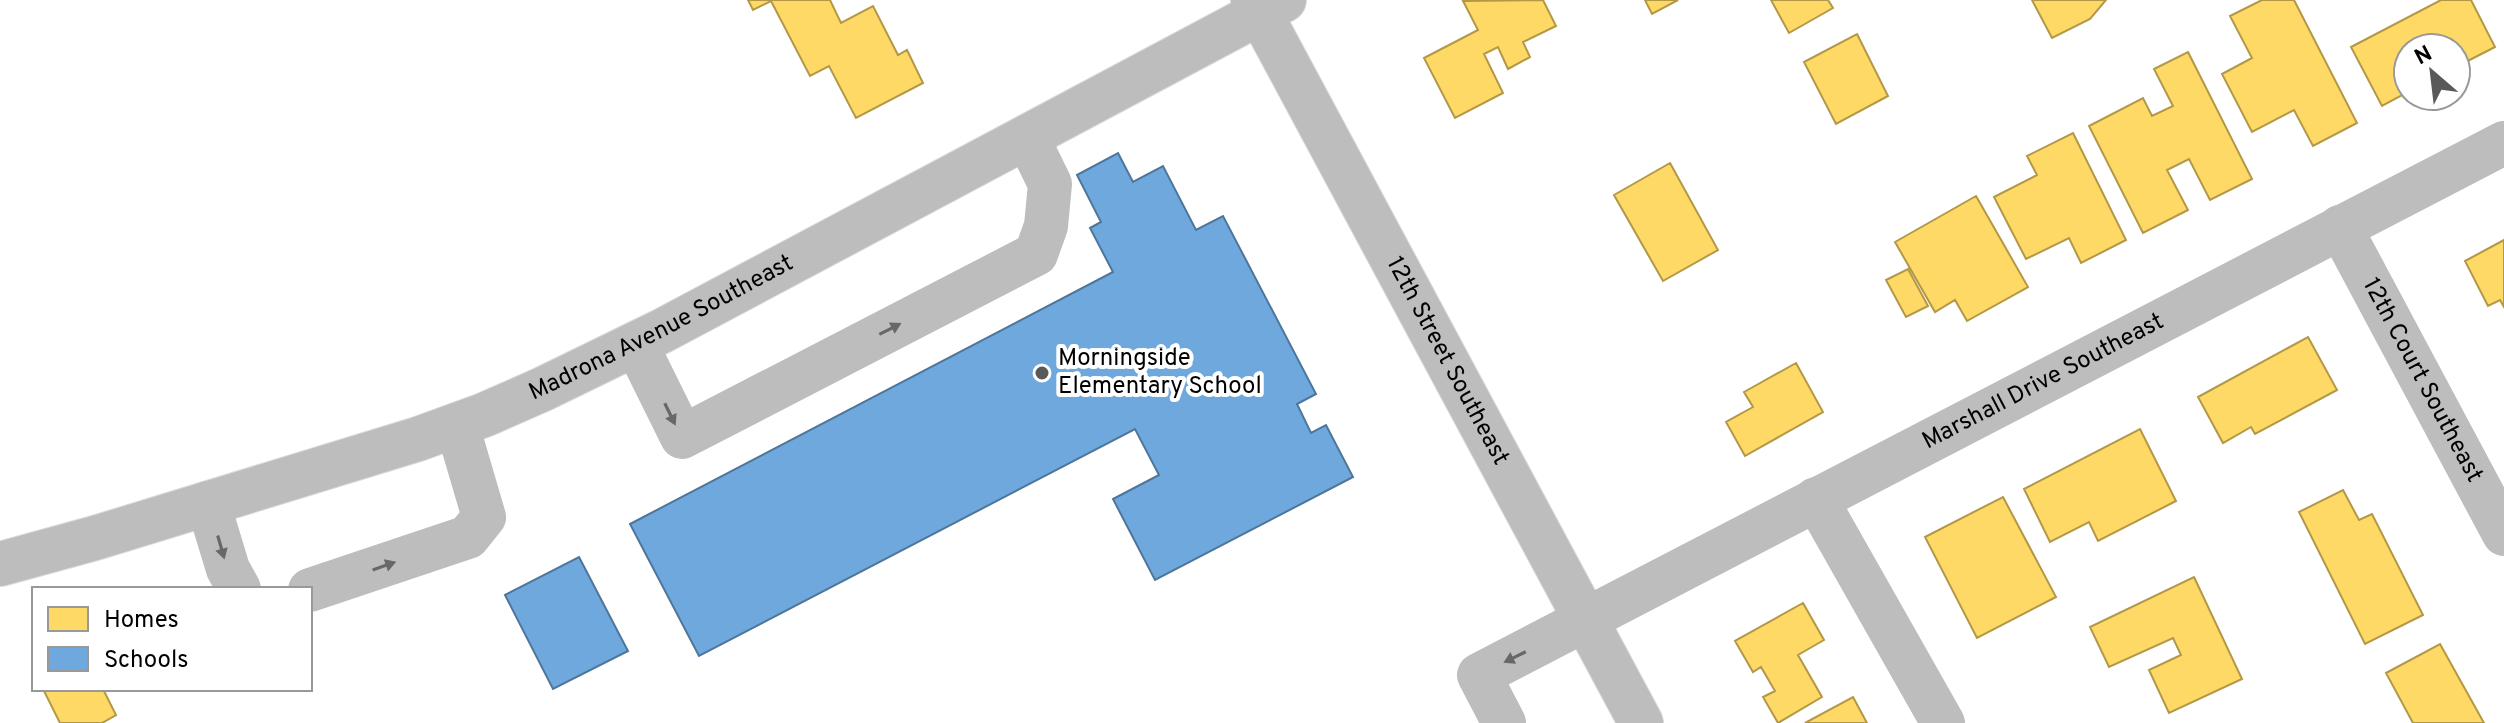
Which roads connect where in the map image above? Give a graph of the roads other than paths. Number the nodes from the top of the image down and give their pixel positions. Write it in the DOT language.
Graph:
graph roads {
  1 [pos="1266,4"];
  2 [pos="1027,137"];
  3 [pos="2504,143"];
  4 [pos="2340,227"];
  5 [pos="636,344"];
  6 [pos="457,425"];
  7 [pos="1816,499"];
  8 [pos="208,503"];
  9 [pos="2504,534"];
  10 [pos="0,564"];
  11 [pos="238,587"];
  12 [pos="312,589"];
  13 [pos="1585,622"];
  14 [pos="1504,723"];
  15 [pos="1641,723"];
  16 [pos="1943,723"];
  1 -- 2 [label="main road, Madrona Avenue Southeast"];
  1 -- 13 [label="main road, 12th Street Southeast"];
  2 -- 5 [label="main road, Madrona Avenue Southeast"];
  5 -- 2 [label="main road, one-way"];
  3 -- 4 [label="main road, Marshall Drive Southeast"];
  4 -- 7 [label="main road, Marshall Drive Southeast"];
  4 -- 9 [label="main road, 12th Court Southeast"];
  5 -- 6 [label="main road, Madrona Avenue Southeast"];
  6 -- 8 [label="main road, Madrona Avenue Southeast"];
  12 -- 6 [label="main road, one-way"];
  7 -- 13 [label="main road, Marshall Drive Southeast"];
  7 -- 16 [label="main road"];
  8 -- 10 [label="main road, Madrona Avenue Southeast"];
  8 -- 11 [label="main road, one-way"];
  13 -- 14 [label="main road, Marshall Drive Southeast, one-way"];
  13 -- 15 [label="main road, 12th Street Southeast"];
}
